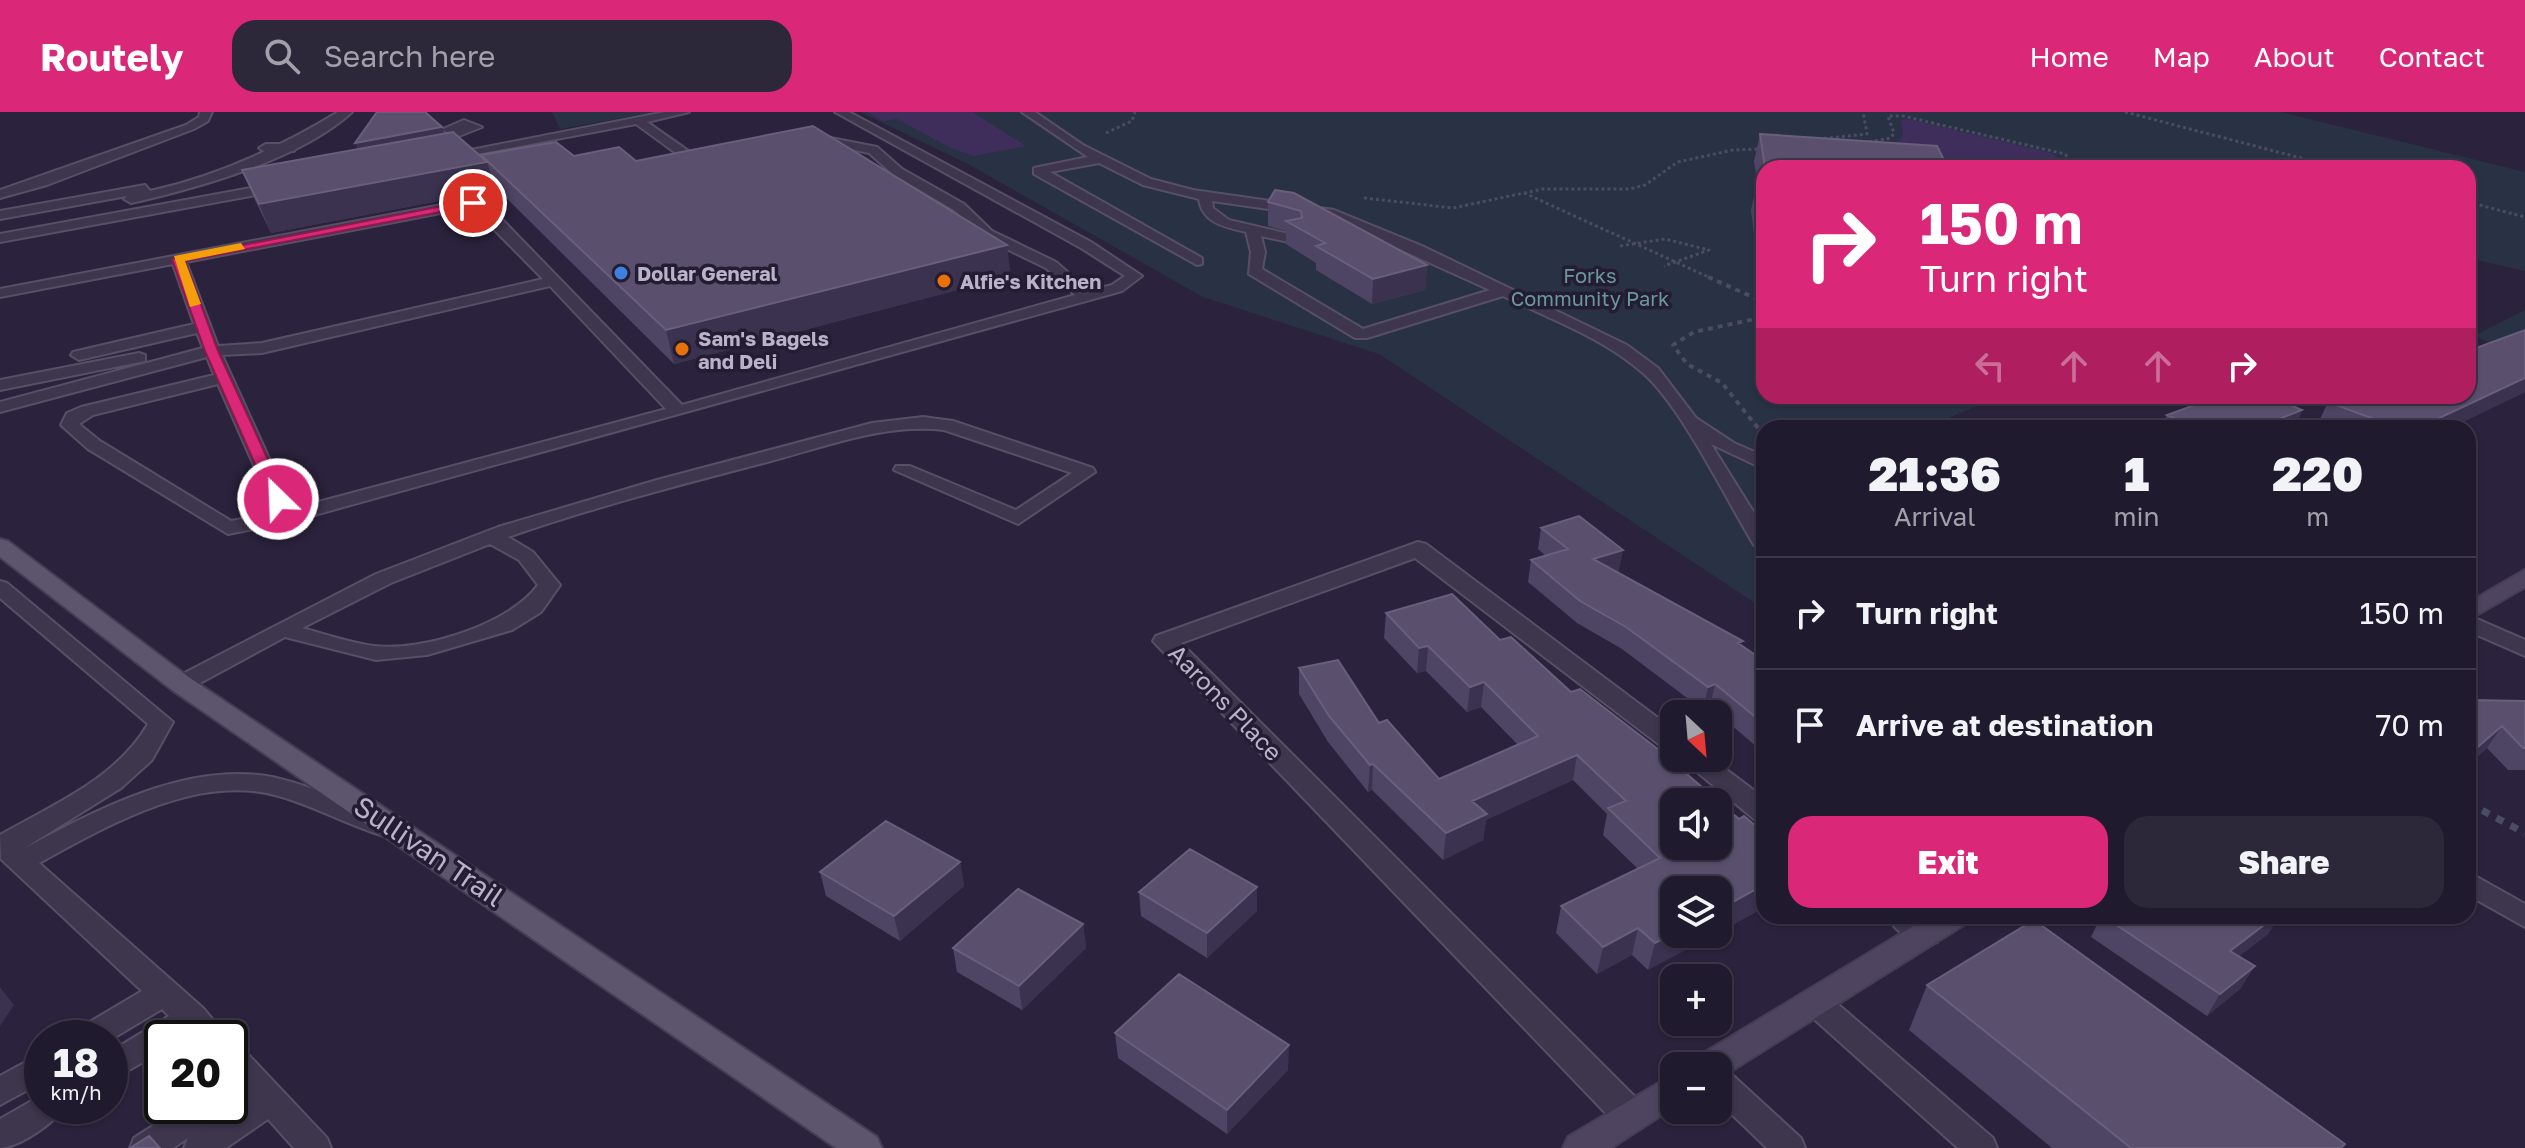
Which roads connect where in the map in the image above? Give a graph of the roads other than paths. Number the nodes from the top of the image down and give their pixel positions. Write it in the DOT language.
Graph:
graph roads {
  1 [pos="206,112"];
  2 [pos="325,112"];
  3 [pos="346,112"];
  4 [pos="683,112"];
  5 [pos="841,112"];
  6 [pos="1028,112"];
  7 [pos="637,120"];
  8 [pos="835,131"];
  9 [pos="884,135"];
  10 [pos="846,143"];
  11 [pos="266,148"];
  12 [pos="289,148"];
  13 [pos="720,154"];
  14 [pos="436,158"];
  15 [pos="1099,159"];
  16 [pos="296,184"];
  17 [pos="141,193"];
  18 [pos="0,194"];
  19 [pos="1205,196"];
  20 [pos="1012,204"];
  21 [pos="0,215"];
  22 [pos="970,215"];
  23 [pos="0,223"];
  24 [pos="1252,229"];
  25 [pos="0,238"];
  26 [pos="1293,239"];
  27 [pos="178,259"];
  28 [pos="1197,261"];
  29 [pos="546,275"];
  30 [pos="1504,291"];
  31 [pos="0,293"];
  32 [pos="1085,296"];
  33 [pos="203,327"];
  34 [pos="212,351"];
  35 [pos="0,372"];
  36 [pos="224,378"];
  37 [pos="0,385"];
  38 [pos="0,394"];
  39 [pos="0,407"];
  40 [pos="678,411"];
  41 [pos="1686,417"];
  42 [pos="0,423"];
  43 [pos="1756,459"];
  44 [pos="903,470"];
  45 [pos="286,517"];
  46 [pos="1756,532"];
  47 [pos="492,537"];
  48 [pos="2,553"];
  49 [pos="2525,577"];
  50 [pos="0,587"];
  51 [pos="2476,608"];
  52 [pos="2476,626"];
  53 [pos="283,630"];
  54 [pos="2525,649"];
  55 [pos="181,684"];
  56 [pos="1660,732"];
  57 [pos="1711,772"];
  58 [pos="1756,806"];
  59 [pos="405,834"];
  60 [pos="7,853"];
  61 [pos="2476,887"];
  62 [pos="2525,917"];
  63 [pos="1914,925"];
  64 [pos="165,992"];
  65 [pos="1815,1002"];
  66 [pos="119,1020"];
  67 [pos="195,1020"];
  68 [pos="1732,1053"];
  69 [pos="24,1077"];
  70 [pos="248,1085"];
  71 [pos="0,1092"];
  72 [pos="1732,1094"];
  73 [pos="1660,1098"];
  74 [pos="1631,1116"];
  75 [pos="24,1121"];
  76 [pos="183,1124"];
  77 [pos="216,1124"];
  78 [pos="0,1136"];
  79 [pos="862,1147"];
  80 [pos="146,1148"];
  81 [pos="200,1148"];
  82 [pos="315,1148"];
  83 [pos="1581,1148"];
  84 [pos="1789,1148"];
  85 [pos="1981,1148"];
  1 -- 18 [label="lane"];
  2 -- 11 [label="lane"];
  3 -- 12 [label="lane"];
  4 -- 7 [label="lane"];
  5 -- 9 [label="lane"];
  6 -- 15 [label="lane"];
  7 -- 13 [label="lane"];
  7 -- 14 [label="lane"];
  8 -- 10 [label="lane"];
  9 -- 10 [label="lane"];
  9 -- 20 [label="lane"];
  10 -- 22 [label="lane"];
  11 -- 12 [label="street"];
  11 -- 17 [label="lane"];
  12 -- 17 [label="lane"];
  15 -- 19 [label="lane"];
  15 -- 28 [label="lane"];
  16 -- 25 [label="lane"];
  17 -- 21 [label="lane"];
  17 -- 23 [label="lane"];
  19 -- 24 [label="lane"];
  19 -- 30 [label="lane"];
  20 -- 22 [label="lane"];
  20 -- 32 [label="lane"];
  22 -- 32 [label="lane"];
  24 -- 26 [label="lane"];
  24 -- 30 [label="lane"];
  27 -- 29 [label="lane"];
  27 -- 31 [label="lane"];
  27 -- 33 [label="lane"];
  29 -- 34 [label="lane"];
  29 -- 40 [label="lane"];
  30 -- 41 [label="lane"];
  32 -- 40 [label="lane"];
  33 -- 34 [label="lane"];
  33 -- 35 [label="lane"];
  34 -- 36 [label="lane"];
  34 -- 37 [label="lane"];
  34 -- 38 [label="lane"];
  34 -- 39 [label="lane"];
  34 -- 42 [label="lane"];
  36 -- 45 [label="lane"];
  36 -- 45 [label="lane"];
  40 -- 45 [label="lane"];
  41 -- 43 [label="lane"];
  41 -- 46 [label="lane"];
  44 -- 47 [label="lane"];
  47 -- 53 [label="lane"];
  47 -- 53 [label="lane"];
  48 -- 55 [label="main road, Sullivan Trail"];
  49 -- 51 [label="street"];
  50 -- 60 [label="lane"];
  52 -- 54 [label="street"];
  53 -- 55 [label="lane"];
  55 -- 59 [label="main road, Sullivan Trail"];
  56 -- 74 [label="street, Aarons Place"];
  57 -- 58 [label="street"];
  59 -- 60 [label="lane"];
  59 -- 79 [label="main road, Sullivan Trail"];
  60 -- 64 [label="lane"];
  61 -- 62 [label="lane"];
  63 -- 65 [label="street"];
  64 -- 66 [label="lane"];
  64 -- 67 [label="lane"];
  65 -- 68 [label="street"];
  65 -- 85 [label="lane"];
  69 -- 71 [label="lane"];
  70 -- 82 [label="lane"];
  72 -- 84 [label="lane"];
  73 -- 74 [label="street"];
  74 -- 83 [label="street"];
  75 -- 78 [label="lane"];
  76 -- 80 [label="lane"];
  77 -- 81 [label="lane"];
}
